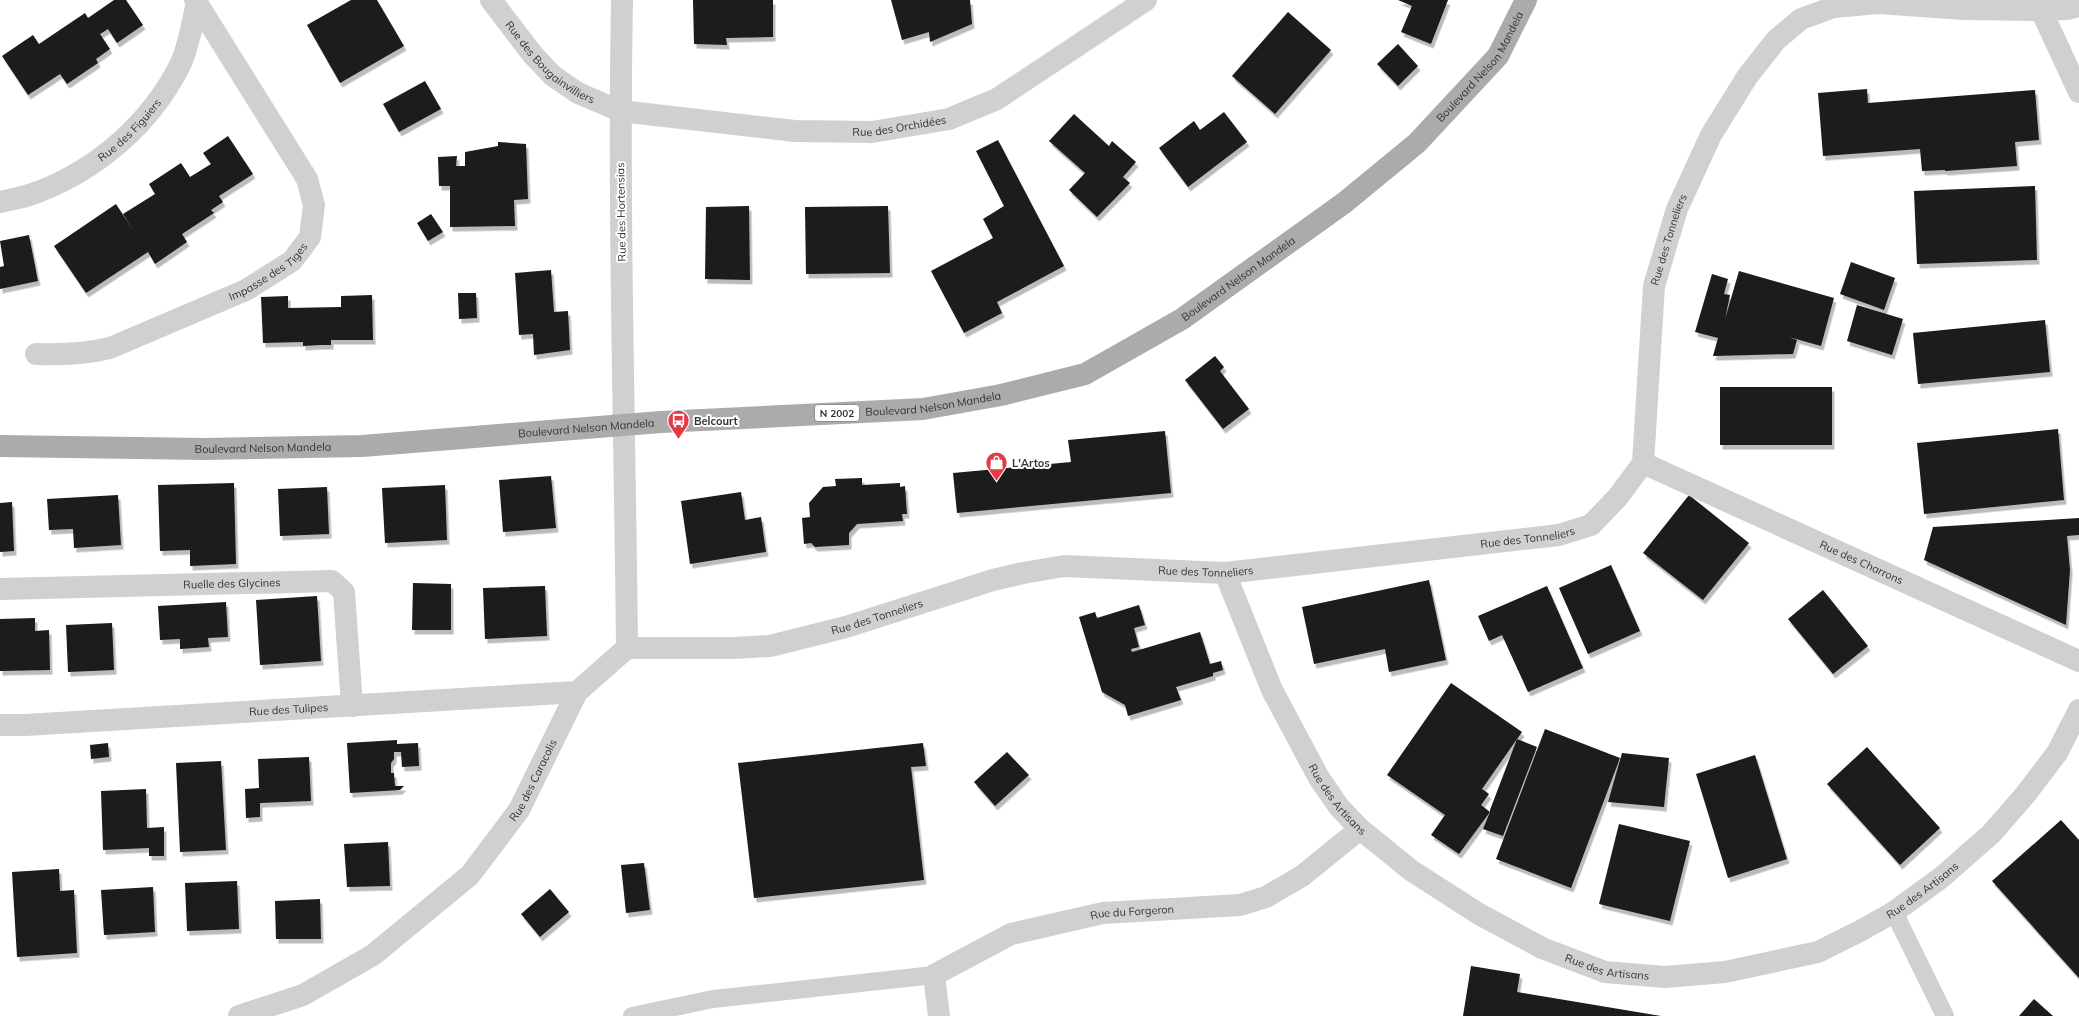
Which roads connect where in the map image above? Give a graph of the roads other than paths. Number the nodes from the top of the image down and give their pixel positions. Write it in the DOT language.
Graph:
graph roads {
  1 [pos="491,0"];
  2 [pos="622,0"];
  3 [pos="1146,0"];
  4 [pos="1526,0"];
  5 [pos="196,2"];
  6 [pos="2040,5"];
  7 [pos="2079,6"];
  8 [pos="2079,92"];
  9 [pos="620,111"];
  10 [pos="0,202"];
  11 [pos="36,354"];
  12 [pos="625,425"];
  13 [pos="0,446"];
  14 [pos="1643,463"];
  15 [pos="1225,573"];
  16 [pos="0,589"];
  17 [pos="627,648"];
  18 [pos="2079,661"];
  19 [pos="577,692"];
  20 [pos="352,706"];
  21 [pos="2079,710"];
  22 [pos="0,725"];
  23 [pos="1360,829"];
  24 [pos="1894,912"];
  25 [pos="934,975"];
  26 [pos="239,1016"];
  27 [pos="632,1016"];
  28 [pos="939,1016"];
  29 [pos="1945,1016"];
  1 -- 9 [label="street, Rue des Bougainvilliers"];
  2 -- 9 [label="street, Rue des Hortensias"];
  3 -- 9 [label="street, Rue des Orchidées"];
  4 -- 12 [label="main road, Boulevard Nelson Mandela / N 2002"];
  5 -- 10 [label="street, Rue des Figuiers"];
  5 -- 11 [label="street, Impasse des Tiges"];
  6 -- 7 [label="street, Rue des Tonneliers"];
  6 -- 8 [label="street"];
  6 -- 14 [label="street, Rue des Tonneliers"];
  9 -- 12 [label="street, Rue des Hortensias"];
  12 -- 13 [label="main road, Boulevard Nelson Mandela / N 2002"];
  12 -- 17 [label="street"];
  14 -- 15 [label="street, Rue des Tonneliers"];
  14 -- 18 [label="street, Rue des Charrons"];
  15 -- 17 [label="street, Rue des Tonneliers"];
  15 -- 23 [label="street, Rue des Artisans"];
  16 -- 20 [label="street, Ruelle des Glycines"];
  17 -- 19 [label="street, Rue des Caracolis"];
  19 -- 20 [label="street, Rue des Tulipes"];
  19 -- 26 [label="street, Rue des Caracolis"];
  20 -- 22 [label="street, Rue des Tulipes"];
  21 -- 24 [label="street, Rue des Artisans"];
  23 -- 24 [label="street, Rue des Artisans"];
  23 -- 25 [label="street, Rue du Forgeron"];
  24 -- 29 [label="lane"];
  25 -- 27 [label="lane"];
  25 -- 28 [label="street"];
}
